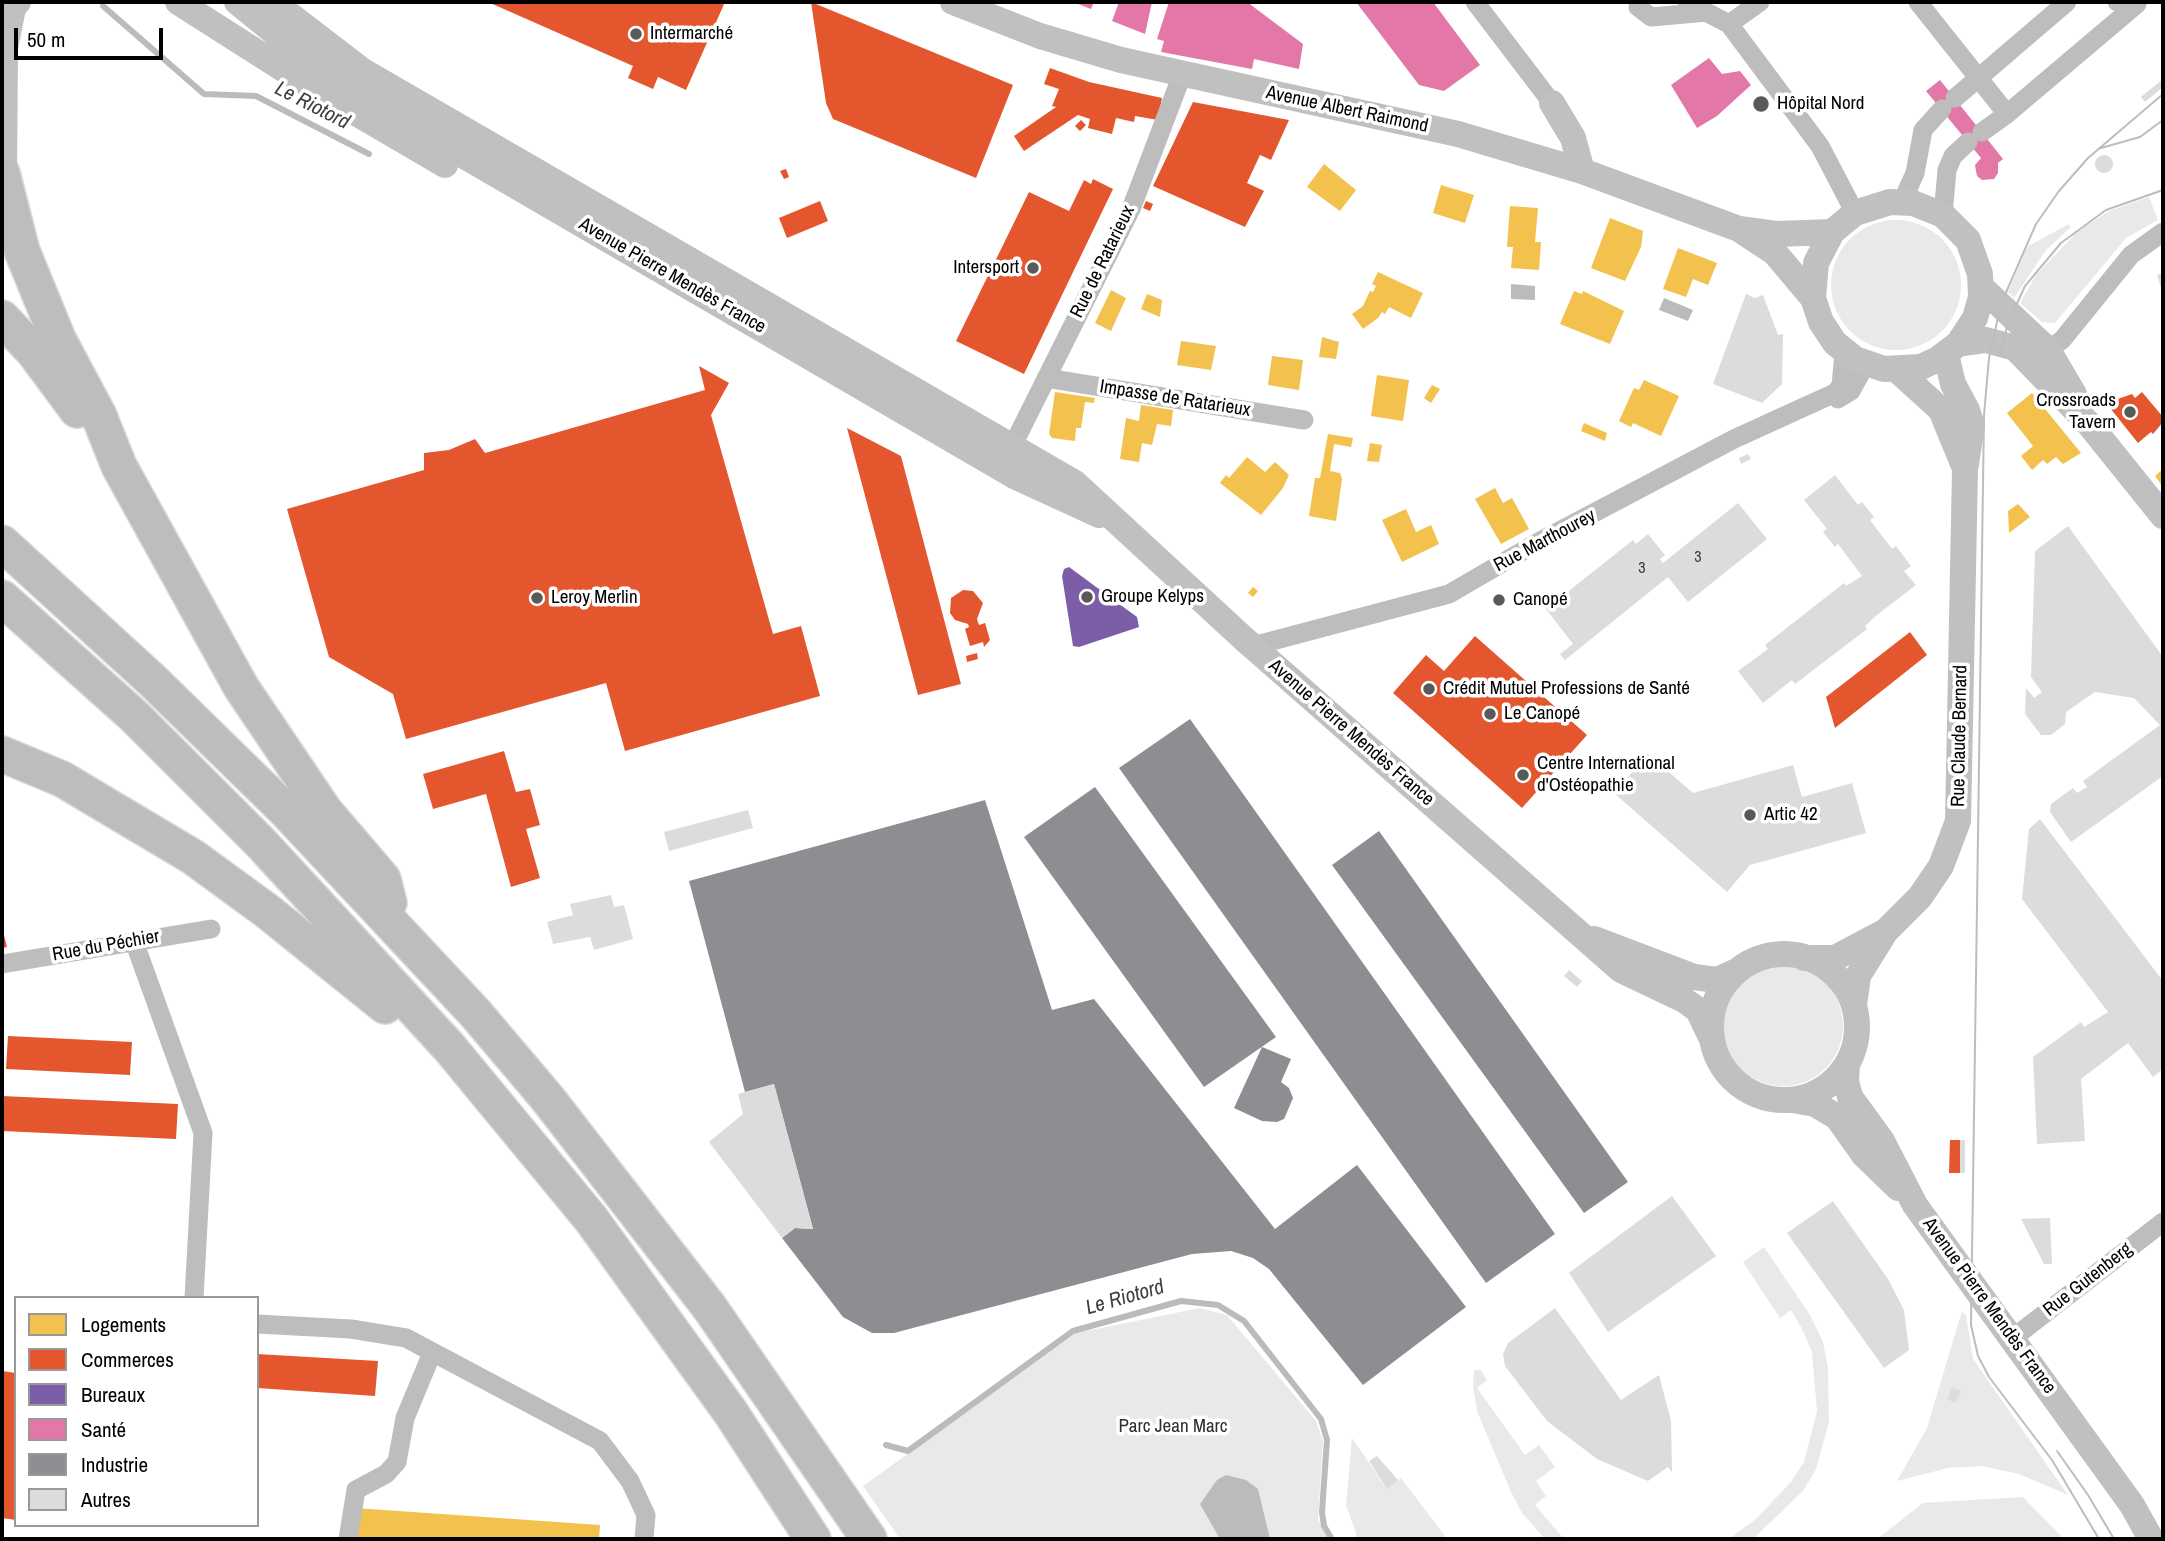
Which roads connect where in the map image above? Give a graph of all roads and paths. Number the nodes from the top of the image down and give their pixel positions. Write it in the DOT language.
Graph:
graph roads {
  1 [pos="18,2"];
  2 [pos="178,2"];
  3 [pos="237,2"];
  4 [pos="273,2"];
  5 [pos="953,2"];
  6 [pos="1475,2"];
  7 [pos="1639,2"];
  8 [pos="1687,2"];
  9 [pos="1759,2"];
  10 [pos="1919,2"];
  11 [pos="2067,2"];
  12 [pos="2117,2"];
  13 [pos="2140,3"];
  14 [pos="1708,12"];
  15 [pos="1729,24"];
  16 [pos="1182,75"];
  17 [pos="1978,78"];
  18 [pos="1552,103"];
  19 [pos="2007,114"];
  20 [pos="1582,171"];
  21 [pos="3,178"];
  22 [pos="1902,202"];
  23 [pos="1854,213"];
  24 [pos="1943,215"];
  25 [pos="1739,229"];
  26 [pos="1832,232"];
  27 [pos="2163,232"];
  28 [pos="1981,287"];
  29 [pos="1813,298"];
  30 [pos="2,318"];
  31 [pos="746,319"];
  32 [pos="1952,349"];
  33 [pos="2040,356"];
  34 [pos="1855,358"];
  35 [pos="1896,370"];
  36 [pos="1046,378"];
  37 [pos="1304,420"];
  38 [pos="1013,445"];
  39 [pos="119,466"];
  40 [pos="1965,470"];
  41 [pos="2163,516"];
  42 [pos="1123,527"];
  43 [pos="2,543"];
  44 [pos="2,598"];
  45 [pos="1253,646"];
  46 [pos="2,754"];
  47 [pos="393,923"];
  48 [pos="211,929"];
  49 [pos="1886,931"];
  50 [pos="1583,935"];
  51 [pos="134,941"];
  52 [pos="1804,958"];
  53 [pos="2,964"];
  54 [pos="1735,972"];
  55 [pos="1854,1005"];
  56 [pos="1710,1035"];
  57 [pos="449,1047"];
  58 [pos="1847,1064"];
  59 [pos="1793,1100"];
  60 [pos="1915,1205"];
  61 [pos="2163,1222"];
  62 [pos="194,1296"];
  63 [pos="259,1324"];
  64 [pos="2013,1338"];
  65 [pos="432,1353"];
  66 [pos="348,1539"];
  67 [pos="645,1539"];
  68 [pos="813,1539"];
  69 [pos="869,1539"];
  70 [pos="2151,1539"];
  1 -- 21 [label="main road"];
  2 -- 31 [label="main road"];
  3 -- 31 [label="main road, Avenue Pierre Mendès France"];
  4 -- 38 [label="main road, Avenue Pierre Mendès France"];
  5 -- 16 [label="main road, Avenue Albert Raimond"];
  6 -- 18 [label="street"];
  7 -- 14 [label="street"];
  8 -- 14 [label="street"];
  9 -- 15 [label="street"];
  10 -- 17 [label="street"];
  11 -- 17 [label="street"];
  12 -- 13 [label="street"];
  13 -- 19 [label="street"];
  14 -- 15 [label="street"];
  15 -- 23 [label="street"];
  16 -- 20 [label="main road, Avenue Albert Raimond"];
  16 -- 36 [label="street, Rue de Ratarieux"];
  17 -- 19 [label="street"];
  17 -- 22 [label="street"];
  18 -- 20 [label="main road"];
  19 -- 24 [label="street"];
  20 -- 25 [label="main road, Avenue Albert Raimond"];
  21 -- 39 [label="highway"];
  22 -- 23 [label="main road"];
  22 -- 24 [label="main road"];
  23 -- 26 [label="main road"];
  24 -- 28 [label="main road"];
  25 -- 26 [label="main road, Avenue Albert Raimond"];
  25 -- 29 [label="main road, Avenue Albert Raimond"];
  26 -- 29 [label="main road"];
  27 -- 33 [label="street"];
  28 -- 32 [label="main road"];
  28 -- 33 [label="main road"];
  29 -- 34 [label="main road"];
  30 -- 39 [label="highway"];
  31 -- 42 [label="main road, Avenue Pierre Mendès France"];
  32 -- 33 [label="main road"];
  32 -- 35 [label="main road"];
  32 -- 40 [label="main road, Rue Claude Bernard"];
  33 -- 41 [label="main road"];
  34 -- 35 [label="main road"];
  34 -- 45 [label="street, Rue Marthourey"];
  35 -- 40 [label="main road, Rue Claude Bernard"];
  36 -- 37 [label="street, Impasse de Ratarieux"];
  36 -- 38 [label="street, Rue de Ratarieux"];
  38 -- 42 [label="main road, Avenue Pierre Mendès France"];
  39 -- 47 [label="highway"];
  40 -- 49 [label="main road, Rue Claude Bernard"];
  42 -- 45 [label="main road, Avenue Pierre Mendès France"];
  43 -- 47 [label="highway"];
  44 -- 57 [label="highway"];
  45 -- 50 [label="main road, Avenue Pierre Mendès France"];
  46 -- 57 [label="highway"];
  47 -- 69 [label="highway"];
  48 -- 51 [label="street, Rue du Péchier"];
  49 -- 52 [label="main road, Rue Claude Bernard"];
  49 -- 55 [label="main road"];
  50 -- 54 [label="main road, Avenue Pierre Mendès France"];
  50 -- 56 [label="main road, Avenue Pierre Mendès France"];
  51 -- 53 [label="street, Rue du Péchier"];
  51 -- 62 [label="street"];
  52 -- 54 [label="main road"];
  52 -- 55 [label="main road"];
  54 -- 56 [label="main road"];
  55 -- 58 [label="main road"];
  56 -- 59 [label="main road"];
  57 -- 68 [label="highway"];
  58 -- 59 [label="main road"];
  58 -- 60 [label="main road, Avenue Pierre Mendès France"];
  59 -- 60 [label="main road"];
  60 -- 64 [label="main road, Avenue Pierre Mendès France"];
  61 -- 64 [label="street, Rue Gutenberg"];
  63 -- 65 [label="street"];
  64 -- 70 [label="main road, Avenue Pierre Mendès France"];
  65 -- 66 [label="street"];
  65 -- 67 [label="street"];
}
